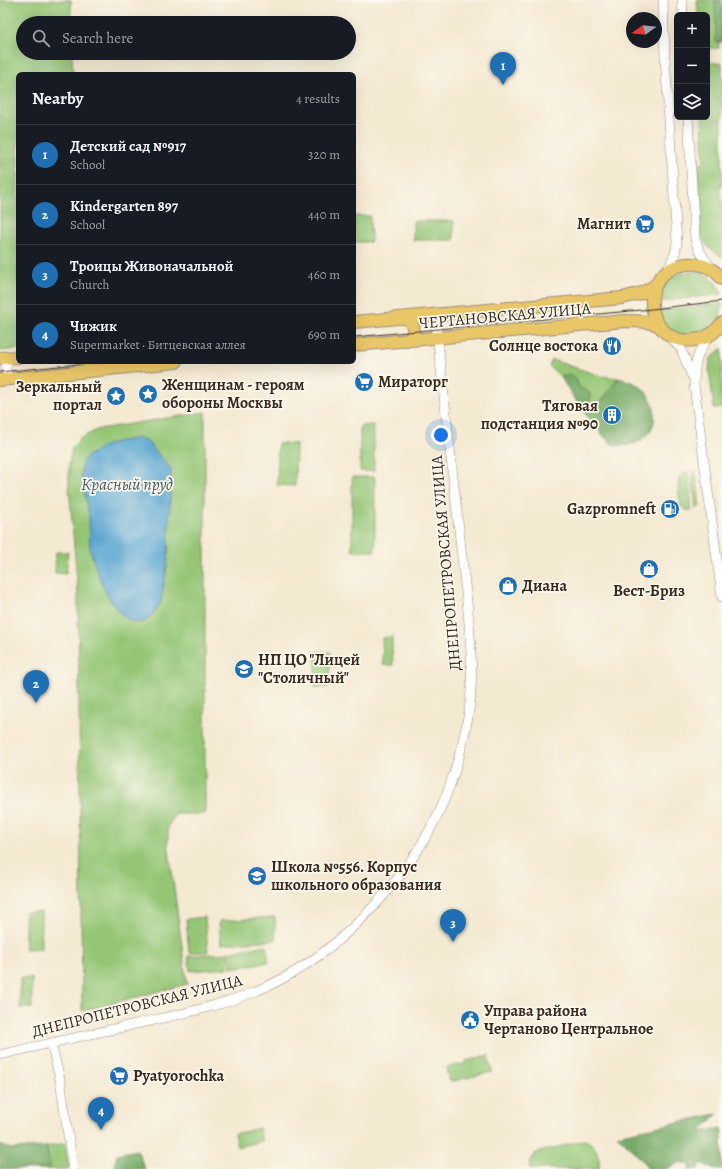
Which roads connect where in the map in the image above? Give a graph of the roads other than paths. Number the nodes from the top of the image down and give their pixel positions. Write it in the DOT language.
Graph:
graph roads {
  1 [pos="663,0"];
  2 [pos="682,0"];
  3 [pos="683,12"];
  4 [pos="688,120"];
  5 [pos="666,272"];
  6 [pos="719,275"];
  7 [pos="656,285"];
  8 [pos="445,314"];
  9 [pos="406,318"];
  10 [pos="356,322"];
  11 [pos="722,323"];
  12 [pos="659,325"];
  13 [pos="668,334"];
  14 [pos="711,335"];
  15 [pos="438,338"];
  16 [pos="407,341"];
  17 [pos="356,345"];
  18 [pos="10,357"];
  19 [pos="156,364"];
  20 [pos="5,379"];
  21 [pos="694,385"];
  22 [pos="722,597"];
  23 [pos="51,1043"];
  24 [pos="0,1055"];
  25 [pos="73,1169"];
  1 -- 5 [label="street"];
  2 -- 3 [label="street"];
  4 -- 6 [label="street"];
  5 -- 6 [label="main road"];
  5 -- 7 [label="main road, ЧЕРТАНОВСКАЯ УЛИЦА"];
  7 -- 8 [label="main road, ЧЕРТАНОВСКАЯ УЛИЦА"];
  7 -- 12 [label="main road, ЧЕРТАНОВСКАЯ УЛИЦА"];
  8 -- 9 [label="main road, ЧЕРТАНОВСКАЯ УЛИЦА"];
  8 -- 15 [label="street, ДНЕПРОПЕТРОВСКАЯ УЛИЦА"];
  9 -- 10 [label="main road, ЧЕРТАНОВСКАЯ УЛИЦА"];
  9 -- 16 [label="main road"];
  11 -- 14 [label="main road"];
  12 -- 13 [label="main road, ЧЕРТАНОВСКАЯ УЛИЦА"];
  12 -- 15 [label="main road, ЧЕРТАНОВСКАЯ УЛИЦА"];
  13 -- 14 [label="main road, ЧЕРТАНОВСКАЯ УЛИЦА"];
  13 -- 21 [label="street"];
  14 -- 21 [label="street"];
  15 -- 16 [label="main road, ЧЕРТАНОВСКАЯ УЛИЦА"];
  15 -- 23 [label="street, ДНЕПРОПЕТРОВСКАЯ УЛИЦА"];
  16 -- 17 [label="main road, ЧЕРТАНОВСКАЯ УЛИЦА"];
  18 -- 20 [label="street"];
  19 -- 20 [label="main road"];
  21 -- 22 [label="street"];
  23 -- 24 [label="street, ДНЕПРОПЕТРОВСКАЯ УЛИЦА"];
  23 -- 25 [label="street"];
}
